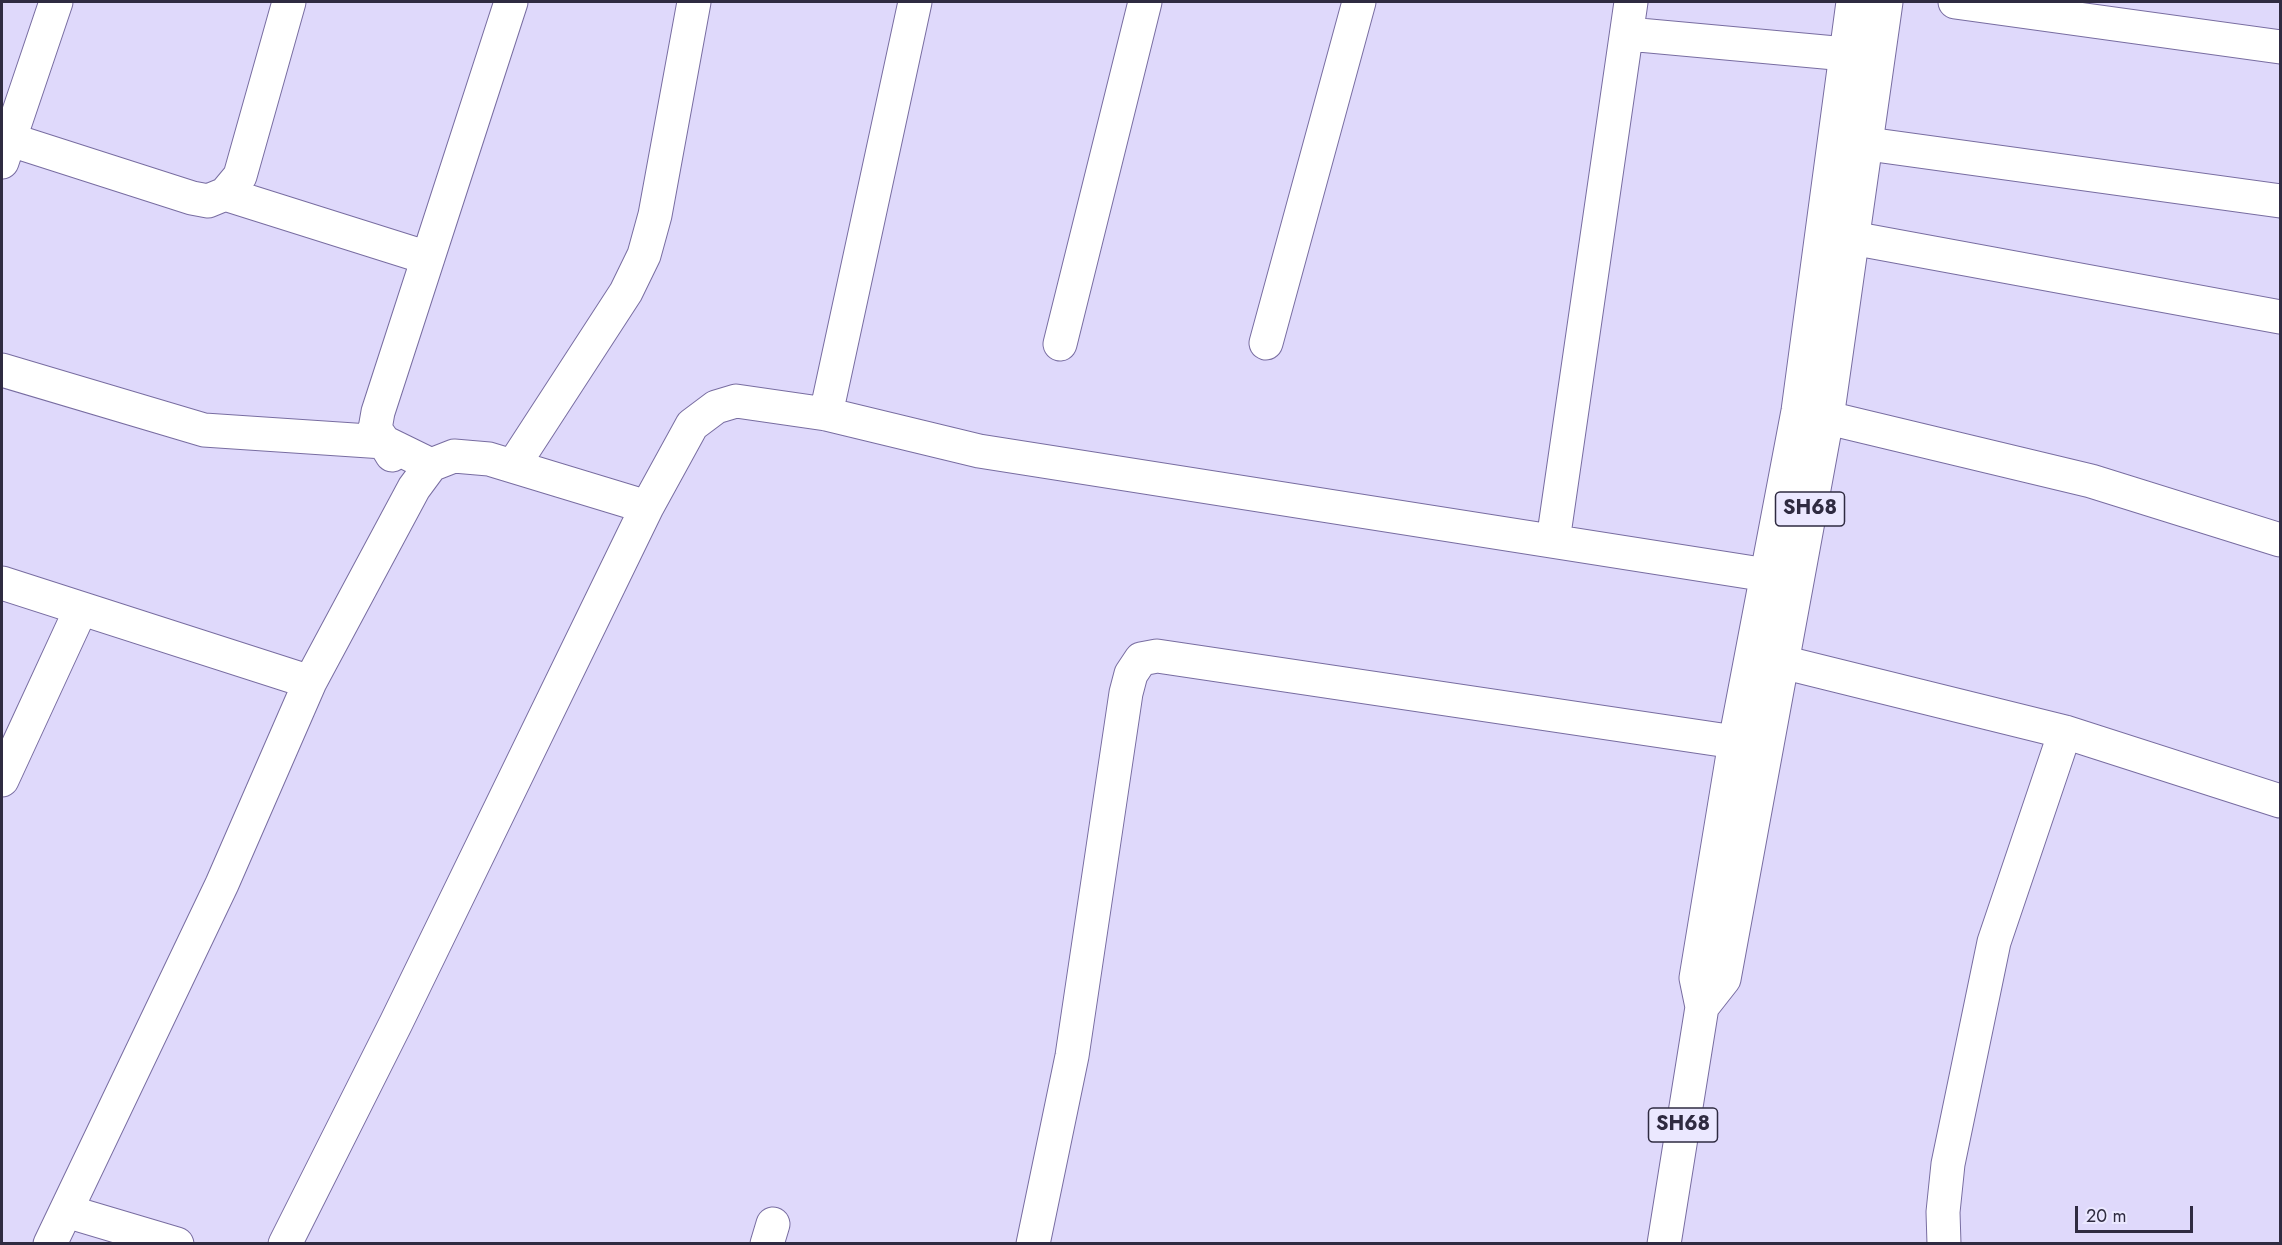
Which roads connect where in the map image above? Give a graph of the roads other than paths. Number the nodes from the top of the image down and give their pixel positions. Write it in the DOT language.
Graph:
graph roads {
  1 [pos="56,2"];
  2 [pos="290,2"];
  3 [pos="511,2"];
  4 [pos="694,2"];
  5 [pos="915,2"];
  6 [pos="1145,2"];
  7 [pos="1359,2"];
  8 [pos="1631,2"];
  9 [pos="1853,2"];
  10 [pos="1886,2"];
  11 [pos="1955,2"];
  12 [pos="1628,34"];
  13 [pos="2280,47"];
  14 [pos="1846,54"];
  15 [pos="1850,141"];
  16 [pos="5,151"];
  17 [pos="225,194"];
  18 [pos="2280,201"];
  19 [pos="1840,250"];
  20 [pos="428,258"];
  21 [pos="2280,317"];
  22 [pos="1266,343"];
  23 [pos="1060,344"];
  24 [pos="2,370"];
  25 [pos="826,414"];
  26 [pos="1812,414"];
  27 [pos="384,442"];
  28 [pos="513,466"];
  29 [pos="423,476"];
  30 [pos="647,507"];
  31 [pos="2280,540"];
  32 [pos="1553,541"];
  33 [pos="1767,575"];
  34 [pos="2,583"];
  35 [pos="80,611"];
  36 [pos="1782,662"];
  37 [pos="310,682"];
  38 [pos="2065,732"];
  39 [pos="1735,742"];
  40 [pos="2,780"];
  41 [pos="2280,801"];
  42 [pos="1702,1007"];
  43 [pos="66,1211"];
  44 [pos="50,1244"];
  45 [pos="177,1244"];
  46 [pos="285,1244"];
  47 [pos="1033,1244"];
  48 [pos="1664,1244"];
  49 [pos="1944,1244"];
  1 -- 16 [label="street"];
  2 -- 17 [label="street"];
  3 -- 20 [label="street"];
  4 -- 28 [label="street"];
  5 -- 25 [label="street"];
  6 -- 23 [label="street"];
  7 -- 22 [label="street"];
  8 -- 12 [label="street"];
  9 -- 14 [label="street, SH68"];
  10 -- 15 [label="street, SH68"];
  11 -- 13 [label="street"];
  12 -- 14 [label="street"];
  12 -- 32 [label="street"];
  14 -- 15 [label="street, SH68"];
  15 -- 18 [label="street"];
  15 -- 19 [label="street, SH68"];
  16 -- 17 [label="street"];
  17 -- 20 [label="street"];
  19 -- 21 [label="street"];
  19 -- 26 [label="street, SH68"];
  20 -- 27 [label="street"];
  24 -- 27 [label="street"];
  25 -- 30 [label="street"];
  25 -- 32 [label="street"];
  26 -- 31 [label="street"];
  26 -- 33 [label="street, SH68"];
  26 -- 36 [label="street, SH68"];
  27 -- 29 [label="street"];
  28 -- 29 [label="street"];
  28 -- 30 [label="street"];
  29 -- 37 [label="street"];
  30 -- 46 [label="street"];
  32 -- 33 [label="street"];
  33 -- 39 [label="street, SH68"];
  34 -- 35 [label="street"];
  35 -- 37 [label="street"];
  35 -- 40 [label="street"];
  36 -- 38 [label="street"];
  36 -- 42 [label="street, SH68"];
  37 -- 43 [label="street"];
  38 -- 41 [label="street"];
  38 -- 49 [label="street"];
  39 -- 42 [label="street, SH68"];
  39 -- 47 [label="street"];
  42 -- 48 [label="street, SH68"];
  43 -- 44 [label="street"];
  43 -- 45 [label="street"];
}
